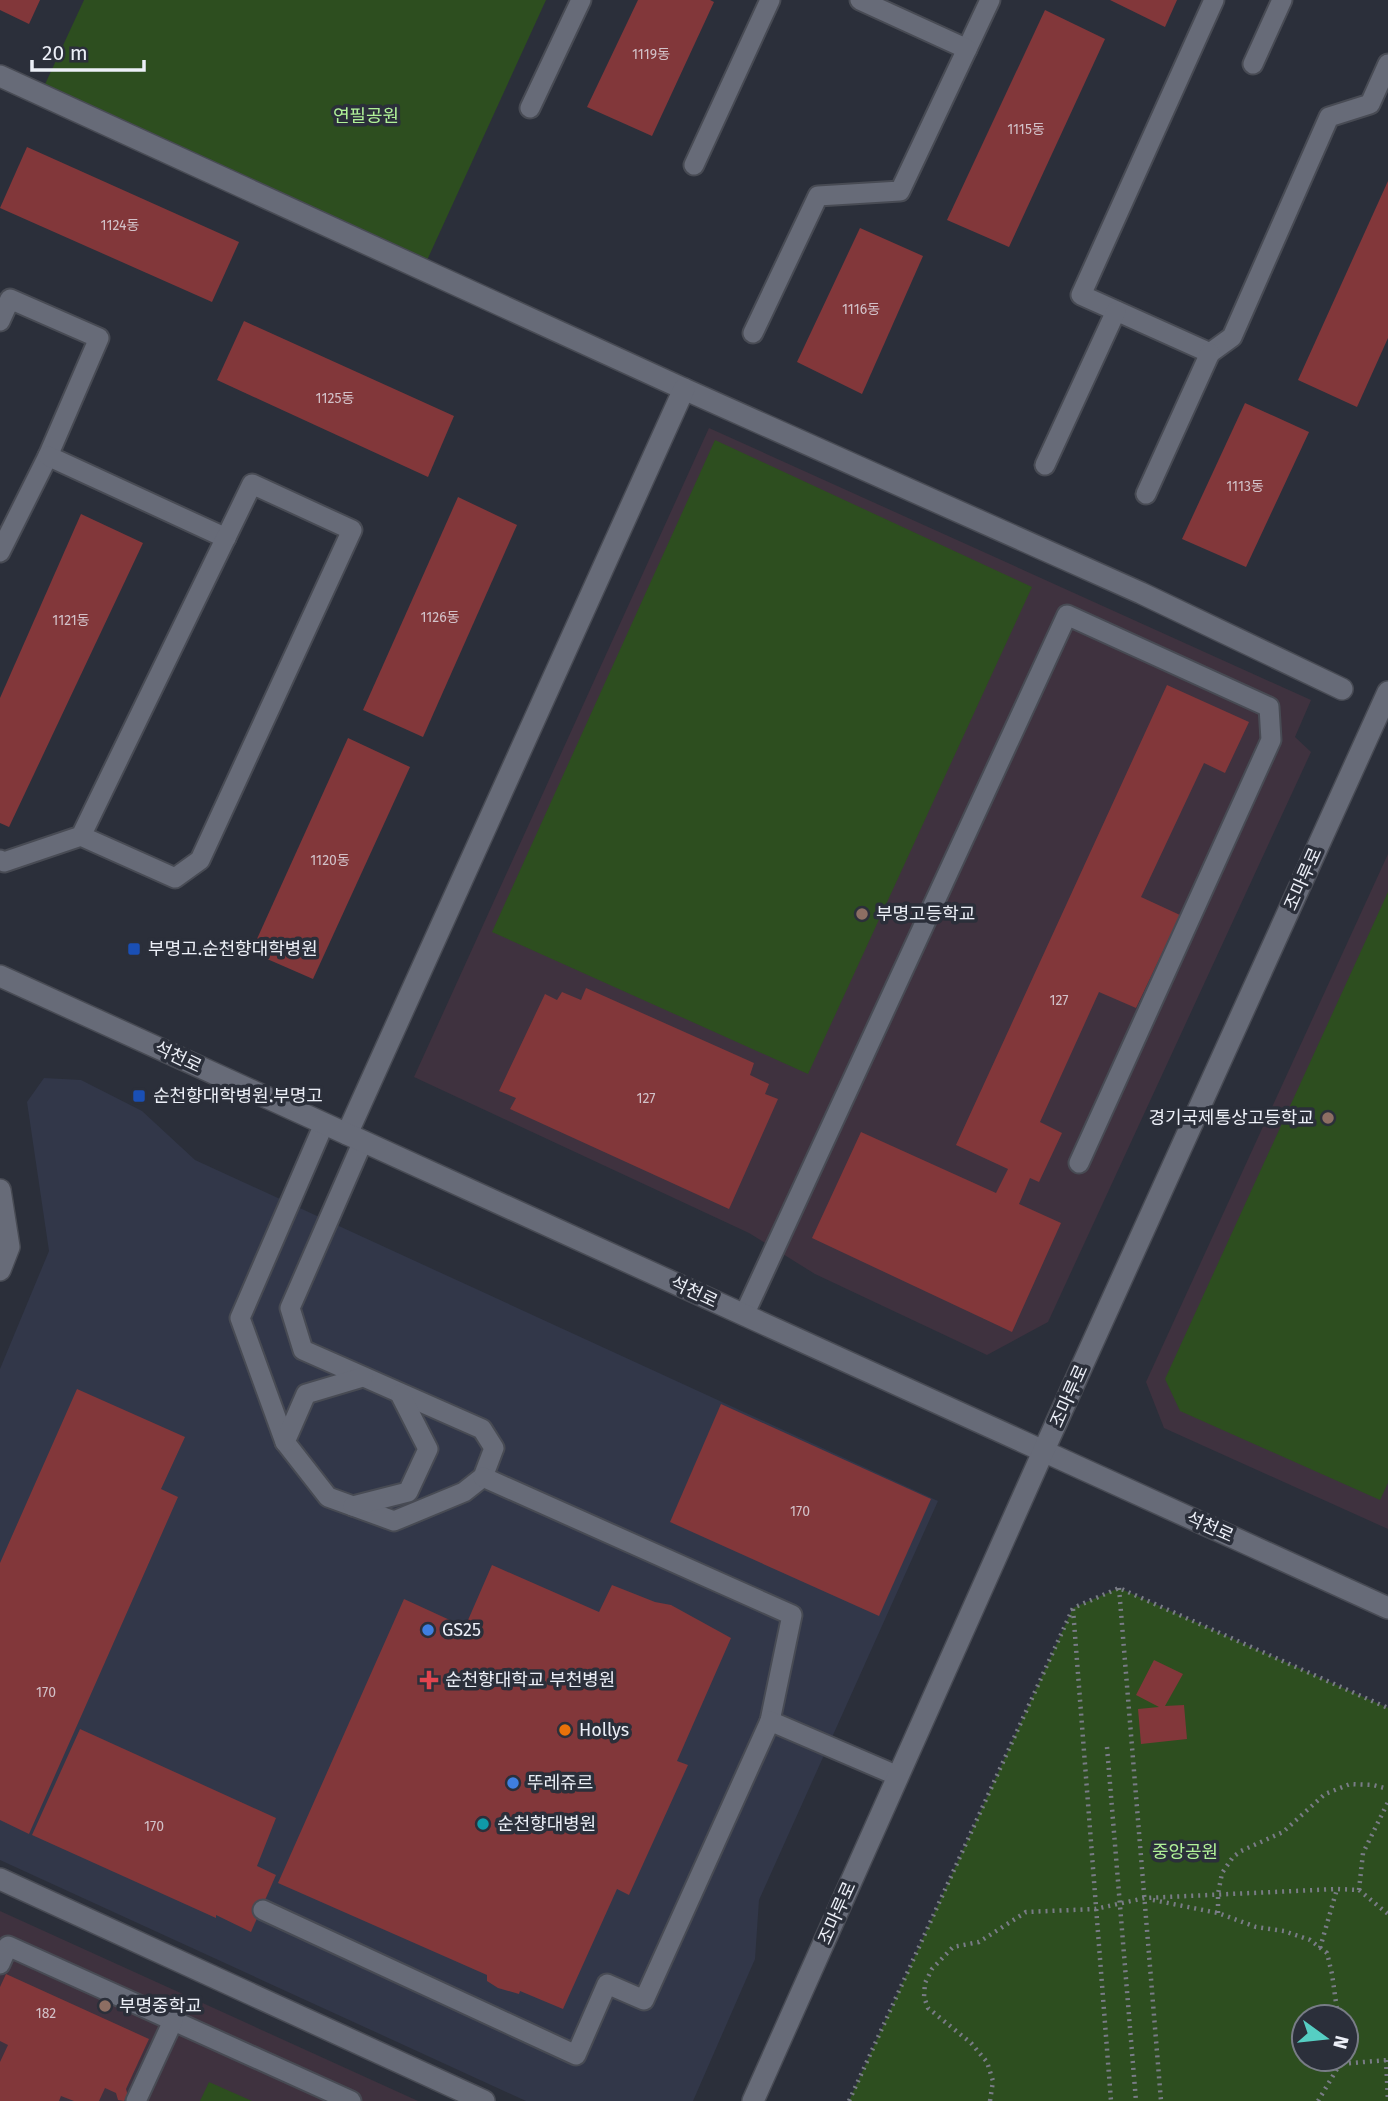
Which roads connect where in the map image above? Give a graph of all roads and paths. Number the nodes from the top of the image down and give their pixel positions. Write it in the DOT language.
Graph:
graph roads {
  1 [pos="581,0"];
  2 [pos="770,0"];
  3 [pos="990,0"];
  4 [pos="1214,0"];
  5 [pos="1282,0"];
  6 [pos="870,2"];
  7 [pos="967,49"];
  8 [pos="1253,64"];
  9 [pos="1388,64"];
  10 [pos="0,76"];
  11 [pos="530,108"];
  12 [pos="694,165"];
  13 [pos="1116,311"];
  14 [pos="0,321"];
  15 [pos="753,333"];
  16 [pos="1210,353"];
  17 [pos="684,389"];
  18 [pos="48,456"];
  19 [pos="1045,465"];
  20 [pos="1146,494"];
  21 [pos="226,538"];
  22 [pos="0,552"];
  23 [pos="1342,689"];
  24 [pos="1388,692"];
  25 [pos="81,836"];
  26 [pos="0,860"];
  27 [pos="0,975"];
  28 [pos="324,1124"];
  29 [pos="355,1138"];
  30 [pos="1079,1163"];
  31 [pos="0,1190"];
  32 [pos="0,1270"];
  33 [pos="744,1315"];
  34 [pos="363,1377"];
  35 [pos="400,1394"];
  36 [pos="285,1442"];
  37 [pos="1043,1452"];
  38 [pos="483,1477"];
  39 [pos="353,1506"];
  40 [pos="1119,1588"];
  41 [pos="1073,1608"];
  42 [pos="1388,1608"];
  43 [pos="1388,1708"];
  44 [pos="770,1721"];
  45 [pos="1107,1747"];
  46 [pos="898,1776"];
  47 [pos="1388,1789"];
  48 [pos="1388,1802"];
  49 [pos="0,1879"];
  50 [pos="1337,1889"];
  51 [pos="1359,1891"];
  52 [pos="1218,1894"];
  53 [pos="1145,1898"];
  54 [pos="1120,1904"];
  55 [pos="1096,1909"];
  56 [pos="263,1910"];
  57 [pos="1218,1913"];
  58 [pos="1388,1914"];
  59 [pos="1320,1948"];
  60 [pos="0,1964"];
  61 [pos="1336,2003"];
  62 [pos="173,2021"];
  63 [pos="1387,2060"];
  64 [pos="1360,2061"];
  65 [pos="1334,2073"];
  66 [pos="136,2101"];
  67 [pos="351,2101"];
  68 [pos="484,2101"];
  69 [pos="753,2101"];
  70 [pos="849,2101"];
  71 [pos="990,2101"];
  72 [pos="1111,2101"];
  73 [pos="1136,2101"];
  74 [pos="1161,2101"];
  75 [pos="1318,2101"];
  76 [pos="1388,2101"];
  1 -- 11 [label="lane"];
  2 -- 12 [label="lane"];
  3 -- 7 [label="lane"];
  4 -- 13 [label="lane"];
  5 -- 8 [label="lane"];
  6 -- 7 [label="lane"];
  7 -- 15 [label="lane"];
  9 -- 16 [label="lane"];
  10 -- 17 [label="street"];
  13 -- 16 [label="lane"];
  13 -- 19 [label="lane"];
  14 -- 18 [label="lane"];
  16 -- 20 [label="lane"];
  17 -- 23 [label="street"];
  17 -- 29 [label="street"];
  18 -- 21 [label="lane"];
  18 -- 22 [label="lane"];
  21 -- 25 [label="lane"];
  21 -- 25 [label="lane"];
  24 -- 37 [label="street, 조마루로"];
  25 -- 26 [label="lane"];
  27 -- 28 [label="street, 석천로"];
  28 -- 29 [label="street, 석천로"];
  28 -- 36 [label="lane"];
  29 -- 33 [label="street, 석천로"];
  29 -- 34 [label="lane"];
  30 -- 33 [label="lane"];
  31 -- 32 [label="street"];
  33 -- 37 [label="street, 석천로"];
  34 -- 35 [label="lane"];
  34 -- 36 [label="lane"];
  35 -- 38 [label="lane"];
  35 -- 39 [label="lane"];
  36 -- 39 [label="lane"];
  37 -- 42 [label="street, 석천로"];
  37 -- 46 [label="street, 조마루로"];
  38 -- 39 [label="lane"];
  38 -- 44 [label="lane"];
  40 -- 41 [label="path"];
  40 -- 43 [label="path"];
  40 -- 53 [label="path"];
  41 -- 55 [label="path"];
  41 -- 70 [label="path"];
  44 -- 46 [label="lane"];
  44 -- 56 [label="lane"];
  45 -- 54 [label="path"];
  46 -- 69 [label="street, 조마루로"];
  47 -- 52 [label="path"];
  48 -- 51 [label="path"];
  49 -- 68 [label="street"];
  50 -- 51 [label="path"];
  50 -- 52 [label="path"];
  50 -- 59 [label="path"];
  51 -- 58 [label="path"];
  52 -- 53 [label="path"];
  52 -- 57 [label="path"];
  53 -- 54 [label="path"];
  53 -- 57 [label="path"];
  53 -- 74 [label="path"];
  54 -- 55 [label="path"];
  54 -- 73 [label="path"];
  55 -- 71 [label="path"];
  55 -- 72 [label="path"];
  57 -- 59 [label="path"];
  59 -- 61 [label="path"];
  60 -- 62 [label="lane"];
  62 -- 66 [label="lane"];
  62 -- 67 [label="lane"];
  63 -- 64 [label="path"];
  63 -- 76 [label="path"];
  65 -- 75 [label="path"];
}
